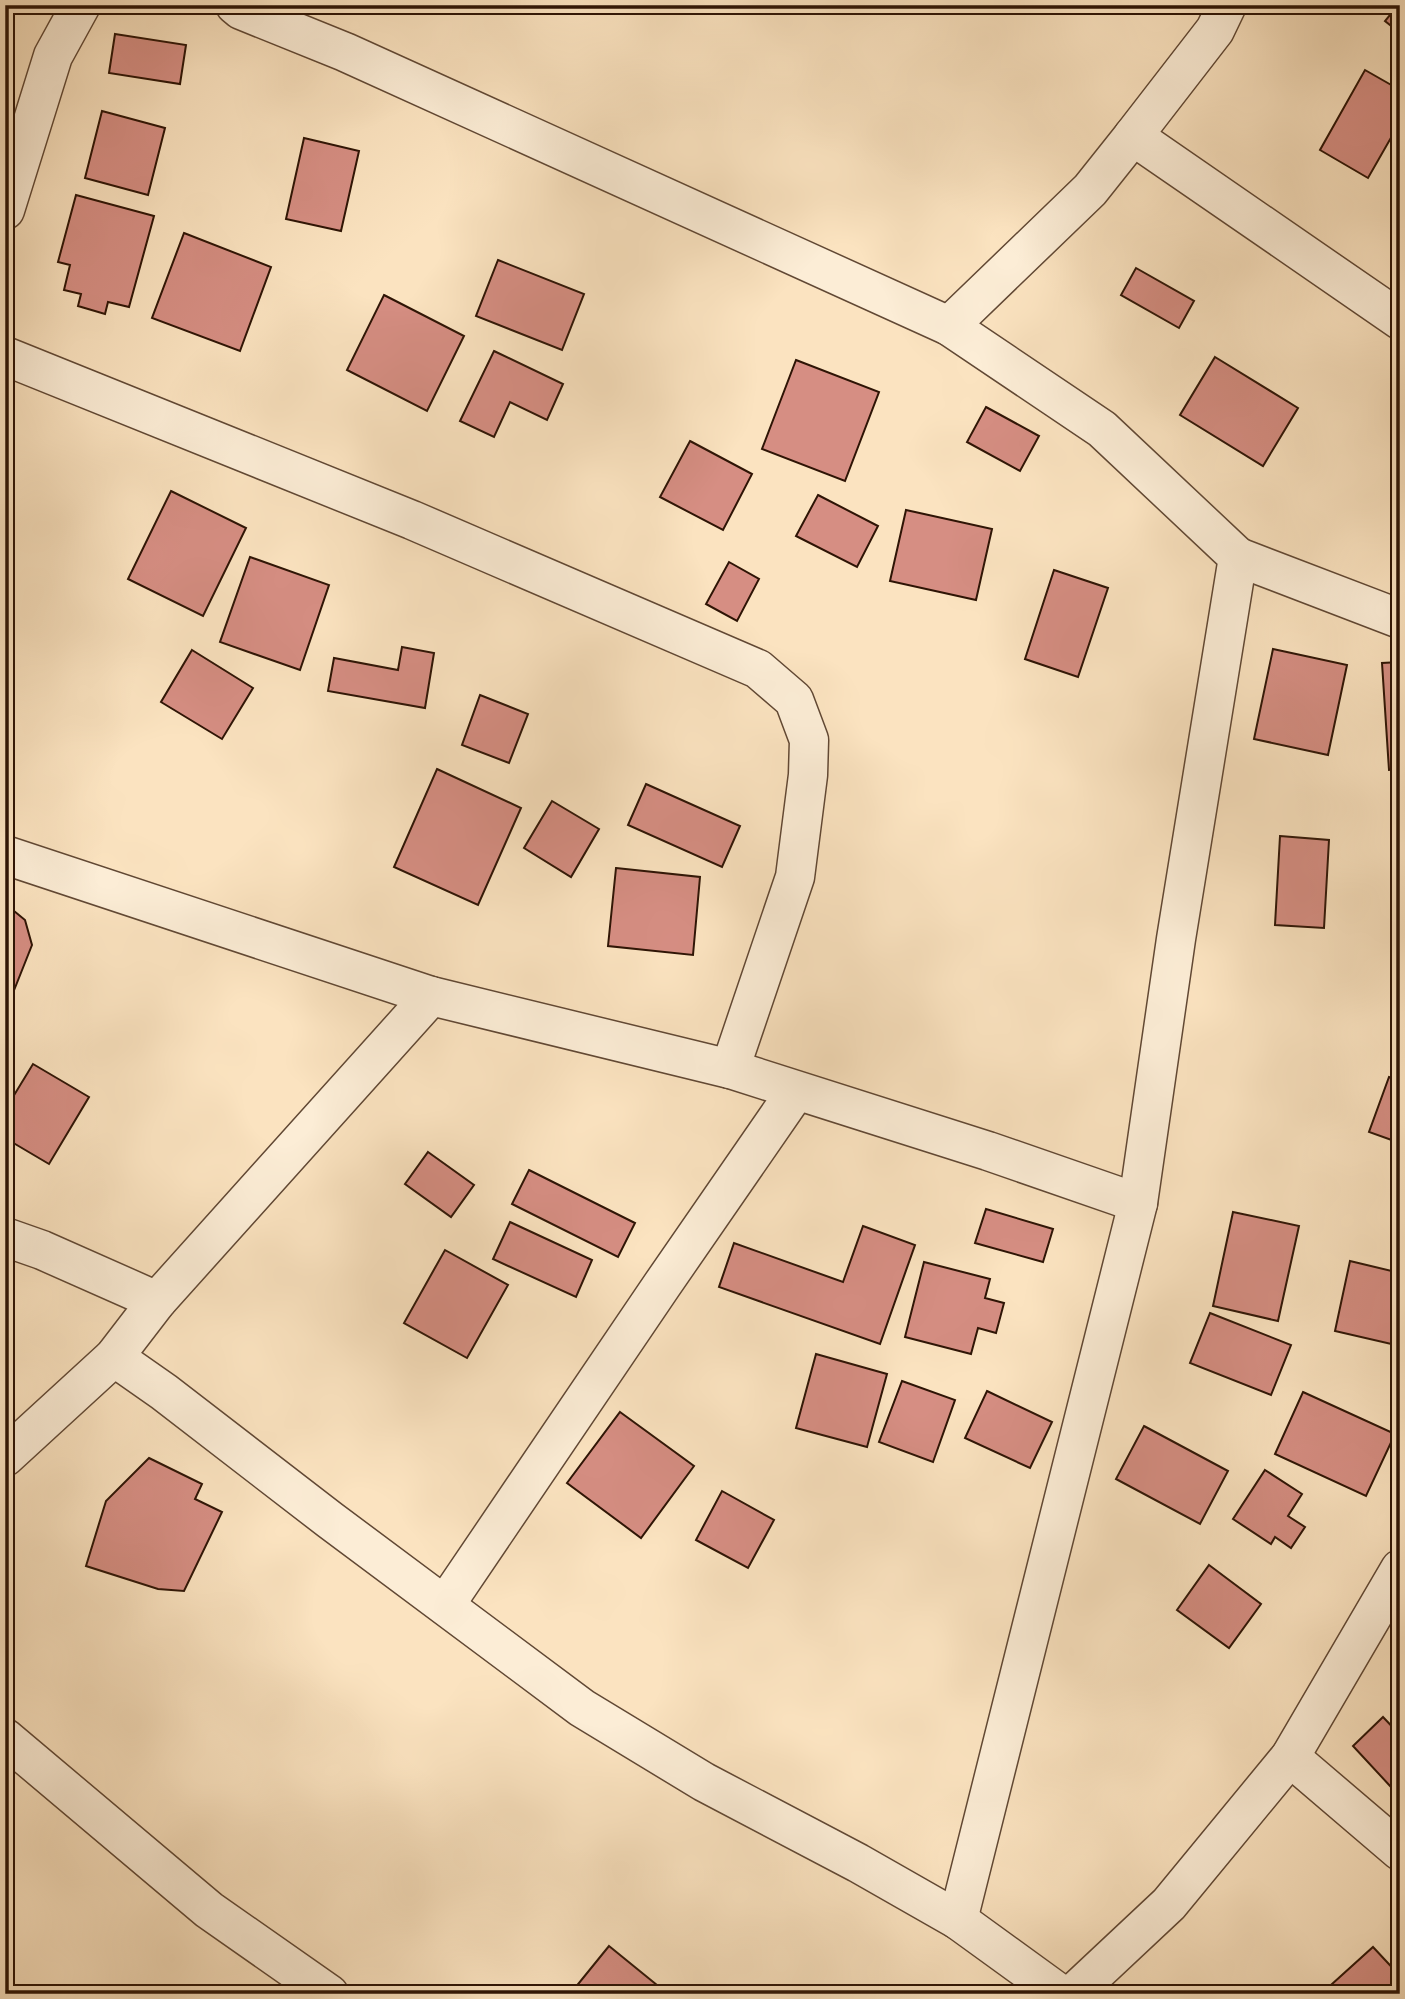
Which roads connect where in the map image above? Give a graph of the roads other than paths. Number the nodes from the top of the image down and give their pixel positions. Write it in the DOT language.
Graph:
graph roads {
  1 [pos="81,5"];
  2 [pos="236,5"];
  3 [pos="1227,5"];
  4 [pos="1133,136"];
  5 [pos="5,210"];
  6 [pos="1400,320"];
  7 [pos="949,326"];
  8 [pos="5,356"];
  9 [pos="1238,557"];
  10 [pos="1400,619"];
  11 [pos="5,855"];
  12 [pos="431,996"];
  13 [pos="730,1069"];
  14 [pos="796,1091"];
  15 [pos="1138,1203"];
  16 [pos="5,1237"];
  17 [pos="157,1301"];
  18 [pos="114,1357"];
  19 [pos="5,1457"];
  20 [pos="1400,1569"];
  21 [pos="446,1605"];
  22 [pos="5,1738"];
  23 [pos="1290,1757"];
  24 [pos="1400,1851"];
  25 [pos="958,1920"];
  26 [pos="329,1994"];
  27 [pos="1060,1994"];
  28 [pos="1073,1994"];
  1 -- 5 [label="street"];
  2 -- 7 [label="street"];
  3 -- 4 [label="street"];
  4 -- 6 [label="street"];
  4 -- 7 [label="street"];
  7 -- 9 [label="street"];
  8 -- 13 [label="street"];
  9 -- 10 [label="street"];
  9 -- 15 [label="street"];
  11 -- 12 [label="street"];
  12 -- 13 [label="street"];
  12 -- 17 [label="street"];
  13 -- 14 [label="street"];
  14 -- 15 [label="street"];
  14 -- 21 [label="street"];
  15 -- 25 [label="street"];
  16 -- 17 [label="street"];
  17 -- 18 [label="street"];
  18 -- 19 [label="street"];
  18 -- 21 [label="street"];
  20 -- 23 [label="street"];
  21 -- 25 [label="street"];
  22 -- 26 [label="street"];
  23 -- 24 [label="street"];
  23 -- 28 [label="street"];
  25 -- 27 [label="street"];
}
